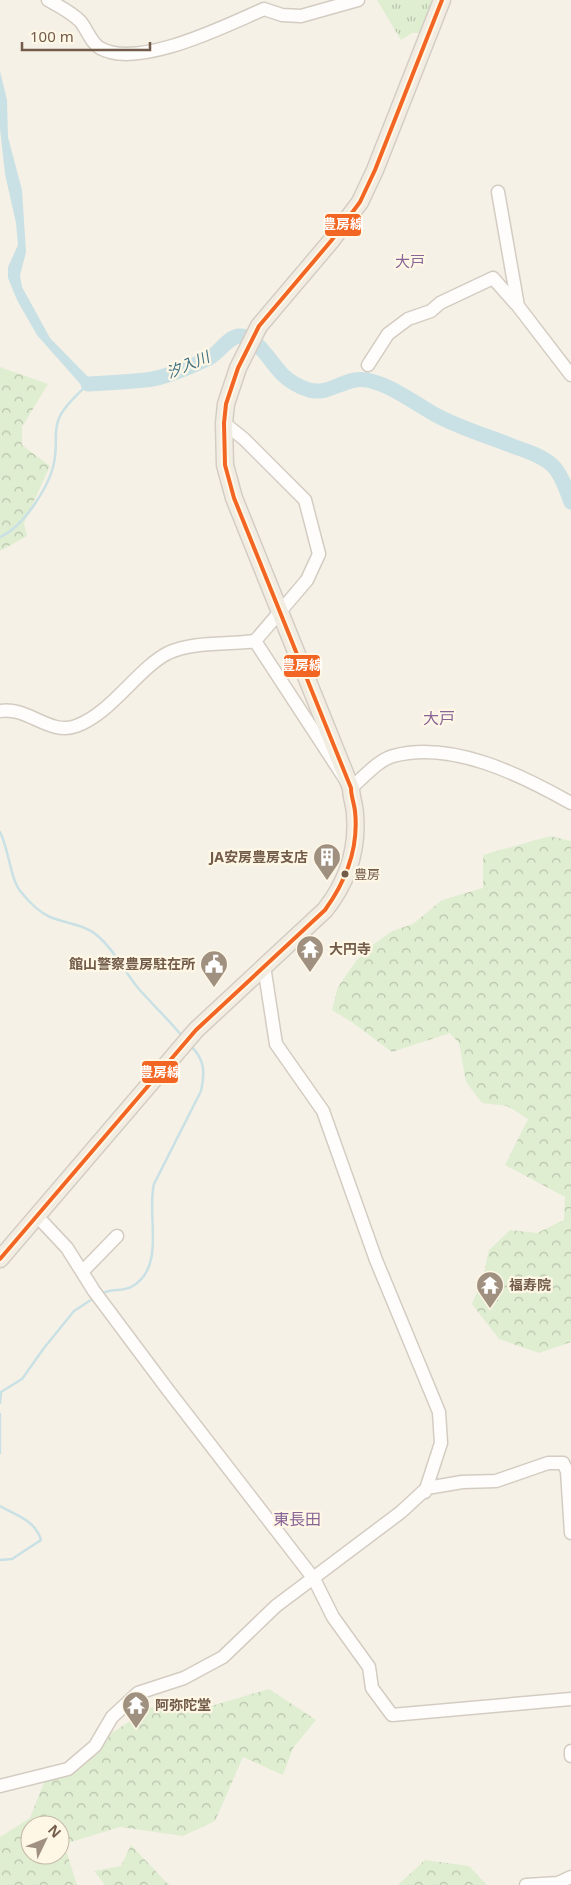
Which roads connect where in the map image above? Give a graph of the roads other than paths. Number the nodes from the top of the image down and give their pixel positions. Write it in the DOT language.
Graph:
graph roads {
  1 [pos="48,0"];
  2 [pos="358,0"];
  3 [pos="442,0"];
  4 [pos="498,192"];
  5 [pos="518,306"];
  6 [pos="368,365"];
  7 [pos="571,375"];
  8 [pos="224,424"];
  9 [pos="280,612"];
  10 [pos="255,641"];
  11 [pos="0,711"];
  12 [pos="351,788"];
  13 [pos="571,803"];
  14 [pos="264,966"];
  15 [pos="36,1215"];
  16 [pos="117,1236"];
  17 [pos="0,1259"];
  18 [pos="82,1272"];
  19 [pos="425,1492"];
  20 [pos="571,1533"];
  21 [pos="314,1579"];
  22 [pos="571,1699"];
  23 [pos="571,1751"];
  24 [pos="571,1756"];
  25 [pos="0,1786"];
  26 [pos="571,1877"];
  27 [pos="526,1885"];
  1 -- 2 [label="street"];
  3 -- 8 [label="main road"];
  4 -- 5 [label="street"];
  5 -- 6 [label="street"];
  5 -- 7 [label="street"];
  8 -- 9 [label="main road"];
  8 -- 9 [label="street"];
  9 -- 10 [label="street"];
  9 -- 12 [label="main road"];
  10 -- 11 [label="street"];
  10 -- 12 [label="street"];
  12 -- 13 [label="street"];
  12 -- 14 [label="main road"];
  14 -- 15 [label="main road"];
  14 -- 19 [label="street"];
  15 -- 17 [label="main road"];
  15 -- 18 [label="street"];
  16 -- 18 [label="street"];
  18 -- 21 [label="street"];
  19 -- 20 [label="street"];
  19 -- 21 [label="street"];
  21 -- 22 [label="street"];
  21 -- 25 [label="street"];
  23 -- 24 [label="street"];
  26 -- 27 [label="street"];
}
